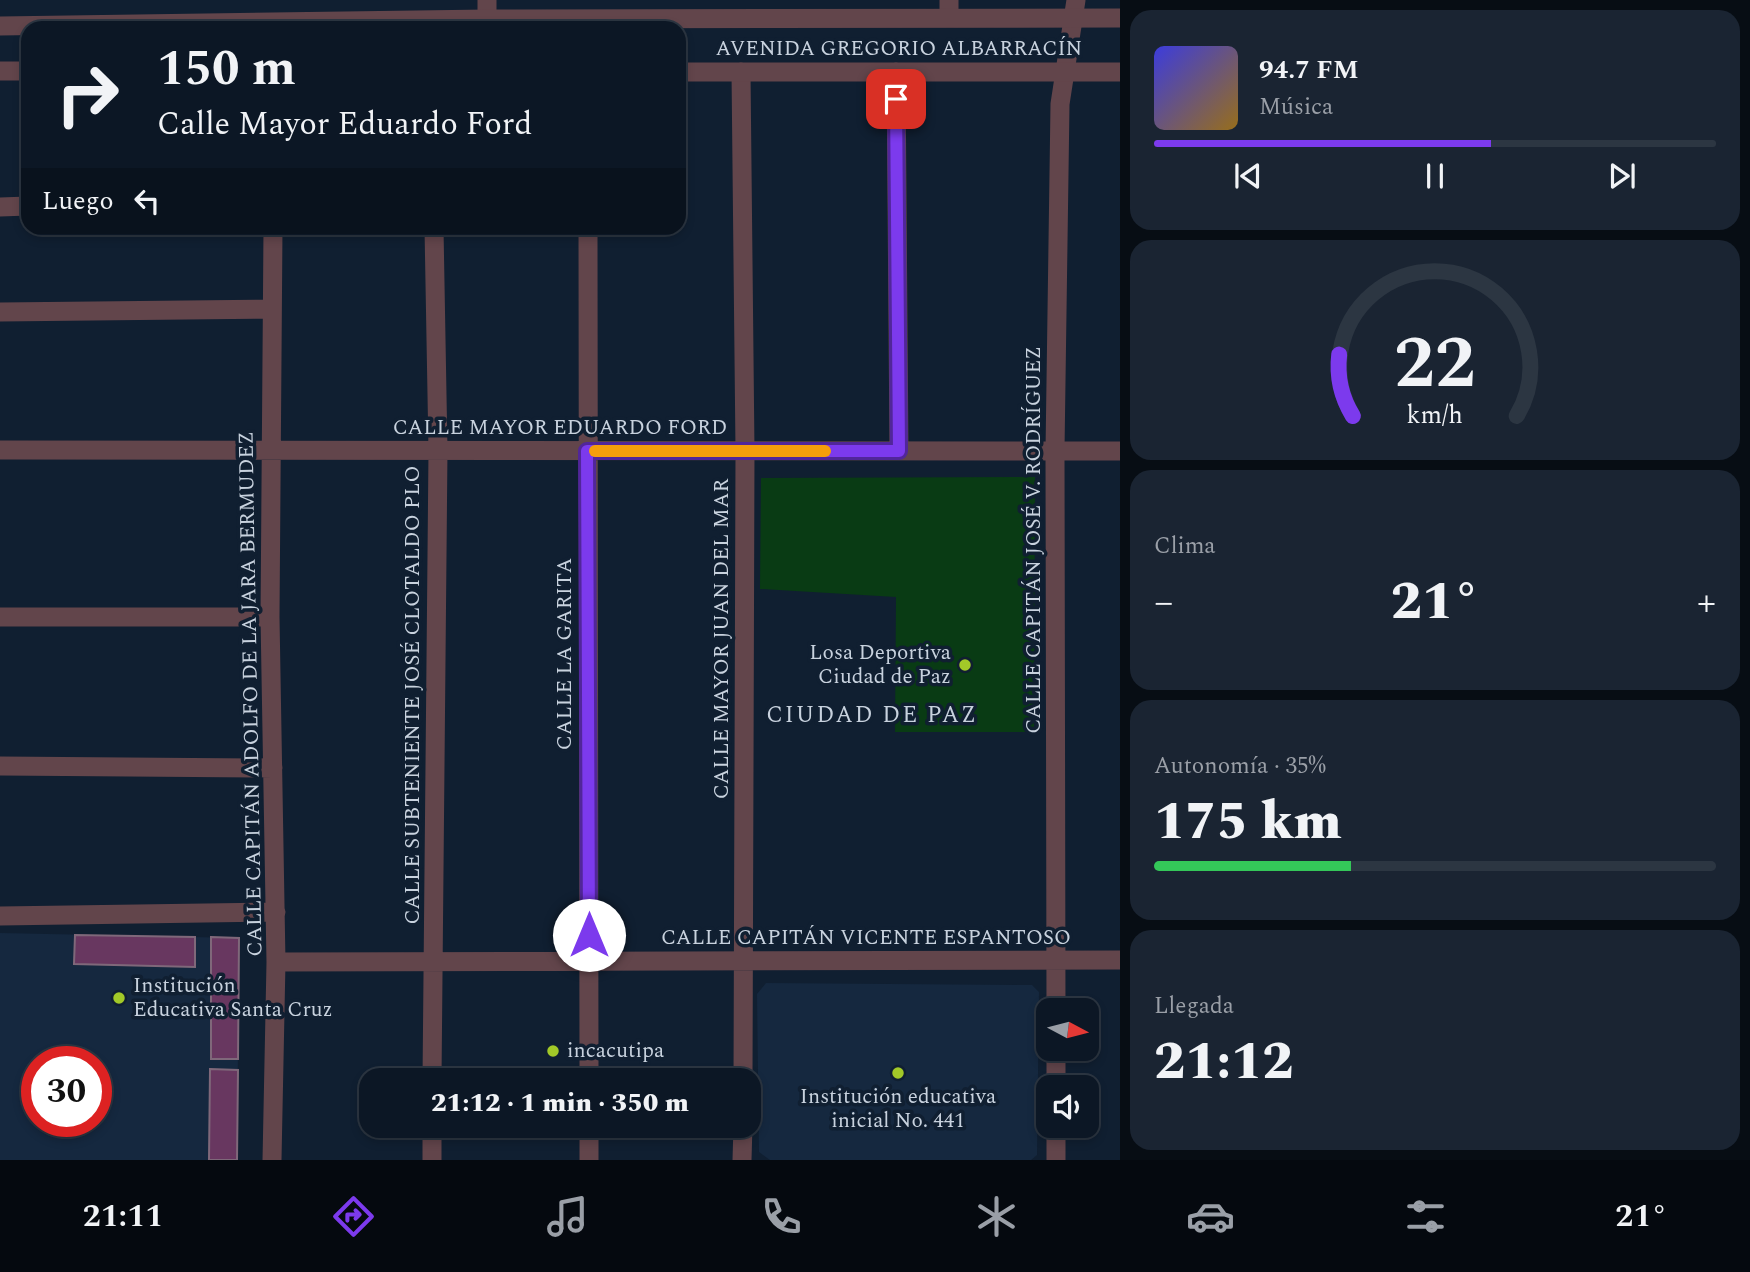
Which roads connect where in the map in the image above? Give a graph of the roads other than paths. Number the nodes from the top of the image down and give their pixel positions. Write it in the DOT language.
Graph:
graph roads {
  1 [pos="949,8"];
  2 [pos="1075,9"];
  3 [pos="487,10"];
  4 [pos="1120,18"];
  5 [pos="152,21"];
  6 [pos="21,25"];
  7 [pos="0,26"];
  8 [pos="0,71"];
  9 [pos="21,71"];
  10 [pos="686,72"];
  11 [pos="741,72"];
  12 [pos="896,72"];
  13 [pos="1067,72"];
  14 [pos="1120,72"];
  15 [pos="21,206"];
  16 [pos="0,207"];
  17 [pos="272,235"];
  18 [pos="434,235"];
  19 [pos="588,235"];
  20 [pos="272,309"];
  21 [pos="0,312"];
  22 [pos="0,450"];
  23 [pos="271,450"];
  24 [pos="438,450"];
  25 [pos="587,451"];
  26 [pos="746,451"];
  27 [pos="899,451"];
  28 [pos="1055,452"];
  29 [pos="1120,452"];
  30 [pos="0,617"];
  31 [pos="270,618"];
  32 [pos="0,766"];
  33 [pos="273,768"];
  34 [pos="275,912"];
  35 [pos="0,916"];
  36 [pos="1056,960"];
  37 [pos="1120,960"];
  38 [pos="433,961"];
  39 [pos="276,962"];
  40 [pos="589,962"];
  41 [pos="744,962"];
  42 [pos="1056,998"];
  43 [pos="432,1068"];
  44 [pos="589,1068"];
  45 [pos="743,1068"];
  46 [pos="432,1138"];
  47 [pos="589,1138"];
  48 [pos="743,1138"];
  49 [pos="1056,1138"];
  50 [pos="272,1160"];
  51 [pos="432,1160"];
  52 [pos="589,1160"];
  53 [pos="743,1160"];
  54 [pos="1056,1160"];
  1 -- 2 [label="street, AVENIDA GREGORIO ALBARRACÍN"];
  1 -- 3 [label="street, AVENIDA GREGORIO ALBARRACÍN"];
  2 -- 4 [label="street, AVENIDA GREGORIO ALBARRACÍN"];
  2 -- 13 [label="street, CALLE CAPITÁN JOSÉ V. RODRÍGUEZ"];
  3 -- 5 [label="street, AVENIDA GREGORIO ALBARRACÍN"];
  6 -- 7 [label="street, AVENIDA GREGORIO ALBARRACÍN"];
  8 -- 9 [label="street"];
  10 -- 11 [label="street, AVENIDA GREGORIO ALBARRACÍN"];
  11 -- 12 [label="street, AVENIDA GREGORIO ALBARRACÍN"];
  11 -- 26 [label="street, CALLE MAYOR JUAN DEL MAR"];
  12 -- 13 [label="street, AVENIDA GREGORIO ALBARRACÍN"];
  12 -- 27 [label="street"];
  13 -- 14 [label="street, AVENIDA GREGORIO ALBARRACÍN"];
  13 -- 28 [label="street, CALLE CAPITÁN JOSÉ V. RODRÍGUEZ"];
  15 -- 16 [label="street"];
  17 -- 20 [label="street, CALLE CAPITÁN ADOLFO DE LA JARA BERMUDEZ"];
  18 -- 24 [label="street, CALLE SUBTENIENTE JOSÉ CLOTALDO PLO"];
  19 -- 25 [label="street, CALLE LA GARITA"];
  20 -- 21 [label="street"];
  20 -- 23 [label="street, CALLE CAPITÁN ADOLFO DE LA JARA BERMUDEZ"];
  22 -- 23 [label="street, CALLE MAYOR EDUARDO FORD"];
  23 -- 24 [label="street, CALLE MAYOR EDUARDO FORD"];
  23 -- 31 [label="street, CALLE CAPITÁN ADOLFO DE LA JARA BERMUDEZ"];
  24 -- 25 [label="street, CALLE MAYOR EDUARDO FORD"];
  24 -- 38 [label="street, CALLE SUBTENIENTE JOSÉ CLOTALDO PLO"];
  25 -- 26 [label="street, CALLE MAYOR EDUARDO FORD"];
  25 -- 40 [label="street, CALLE LA GARITA"];
  26 -- 27 [label="street, CALLE MAYOR EDUARDO FORD"];
  26 -- 41 [label="street, CALLE MAYOR JUAN DEL MAR"];
  27 -- 28 [label="street, CALLE MAYOR EDUARDO FORD"];
  28 -- 29 [label="street, CALLE MAYOR EDUARDO FORD"];
  28 -- 36 [label="street, CALLE CAPITÁN JOSÉ V. RODRÍGUEZ"];
  30 -- 31 [label="street"];
  31 -- 33 [label="street, CALLE CAPITÁN ADOLFO DE LA JARA BERMUDEZ"];
  32 -- 33 [label="street"];
  33 -- 34 [label="street, CALLE CAPITÁN ADOLFO DE LA JARA BERMUDEZ"];
  34 -- 35 [label="street"];
  34 -- 39 [label="street, CALLE CAPITÁN ADOLFO DE LA JARA BERMUDEZ"];
  36 -- 37 [label="street, CALLE CAPITÁN VICENTE ESPANTOSO"];
  36 -- 41 [label="street, CALLE CAPITÁN VICENTE ESPANTOSO"];
  36 -- 42 [label="street, CALLE CAPITÁN JOSÉ V. RODRÍGUEZ"];
  38 -- 39 [label="street, CALLE CAPITÁN VICENTE ESPANTOSO"];
  38 -- 40 [label="street, CALLE CAPITÁN VICENTE ESPANTOSO"];
  38 -- 43 [label="street, CALLE SUBTENIENTE JOSÉ CLOTALDO PLO"];
  39 -- 50 [label="street, CALLE CAPITÁN ADOLFO DE LA JARA BERMUDEZ"];
  40 -- 41 [label="street, CALLE CAPITÁN VICENTE ESPANTOSO"];
  40 -- 44 [label="street, CALLE LA GARITA"];
  41 -- 45 [label="street, CALLE MAYOR JUAN DEL MAR"];
  46 -- 51 [label="street"];
  47 -- 52 [label="street"];
  48 -- 53 [label="street"];
  49 -- 54 [label="street"];
}
